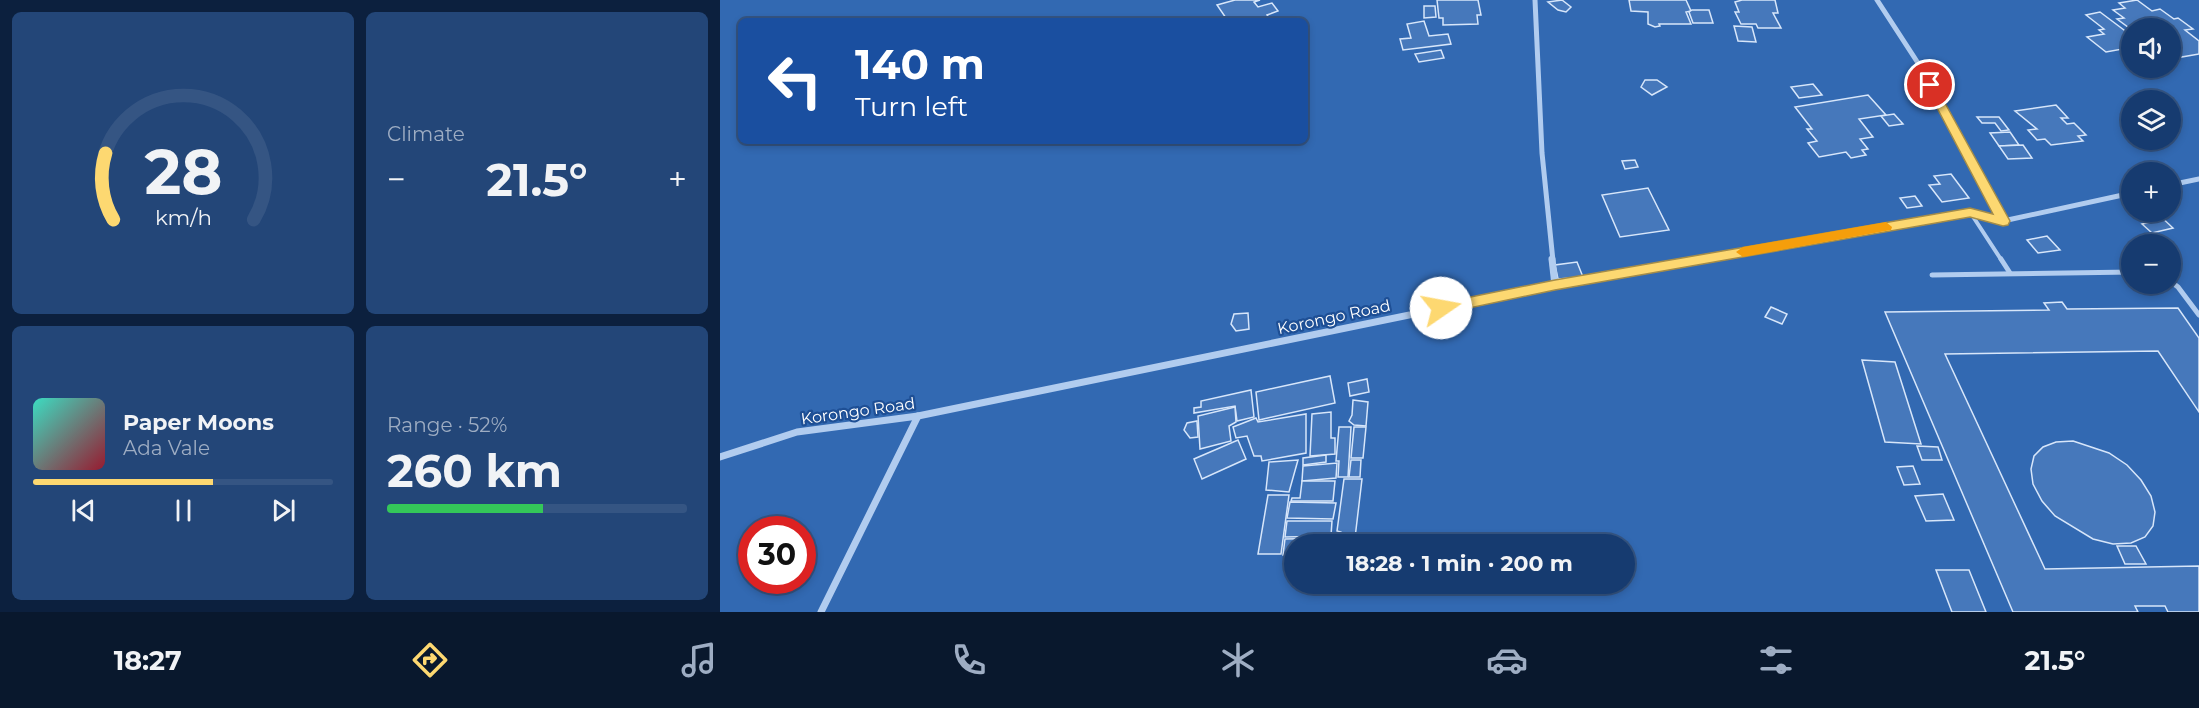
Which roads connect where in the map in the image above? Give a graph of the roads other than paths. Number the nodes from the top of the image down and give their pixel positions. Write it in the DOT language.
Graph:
graph roads {
  1 [pos="1535,0"];
  2 [pos="1877,0"];
  3 [pos="2199,179"];
  4 [pos="2181,183"];
  5 [pos="2121,196"];
  6 [pos="1970,212"];
  7 [pos="2003,221"];
  8 [pos="2121,272"];
  9 [pos="2010,273"];
  10 [pos="1932,275"];
  11 [pos="1555,285"];
  12 [pos="2181,291"];
  13 [pos="2199,315"];
  14 [pos="918,417"];
  15 [pos="720,457"];
  16 [pos="821,612"];
  1 -- 11 [label="street"];
  2 -- 7 [label="street"];
  3 -- 4 [label="street"];
  5 -- 7 [label="street, Korongo Road"];
  6 -- 7 [label="street, Korongo Road"];
  6 -- 9 [label="lane"];
  6 -- 11 [label="street, Korongo Road"];
  8 -- 9 [label="lane"];
  9 -- 10 [label="lane"];
  11 -- 14 [label="street, Korongo Road"];
  12 -- 13 [label="lane"];
  14 -- 15 [label="street, Korongo Road"];
  14 -- 16 [label="street"];
}
